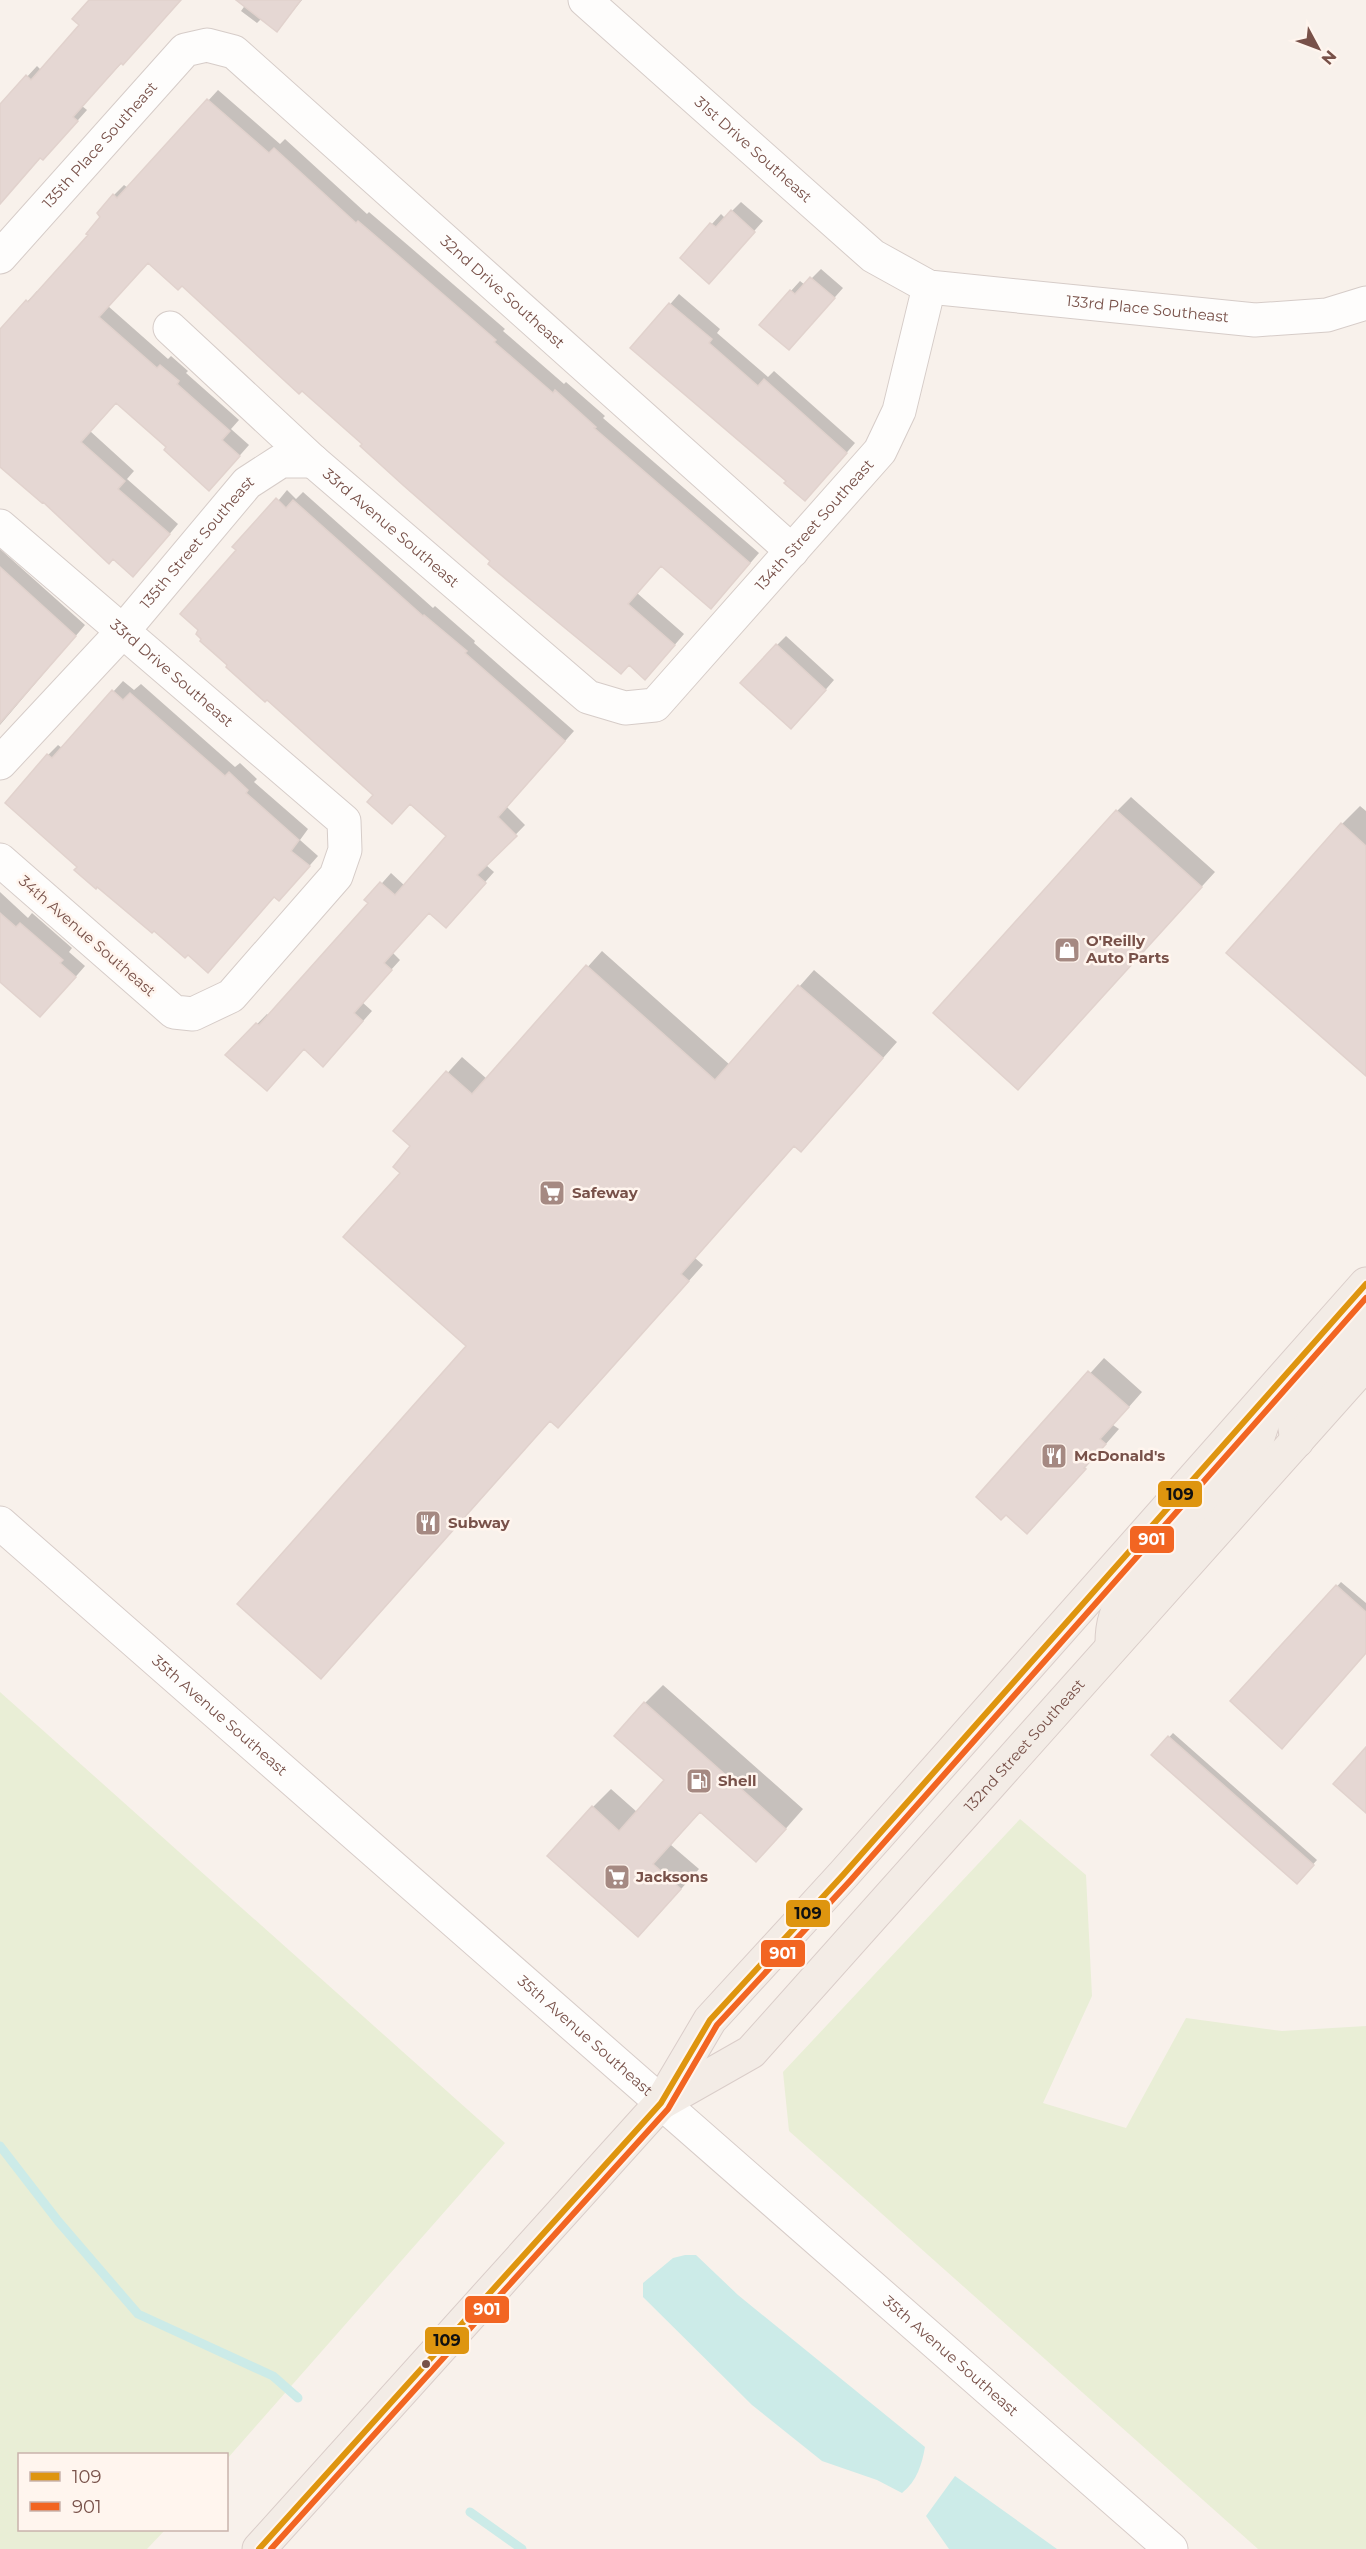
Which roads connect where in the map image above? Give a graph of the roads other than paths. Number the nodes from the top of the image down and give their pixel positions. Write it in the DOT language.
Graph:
graph roads {
  1 [pos="585,0"];
  2 [pos="207,45"];
  3 [pos="0,257"];
  4 [pos="929,287"];
  5 [pos="1366,303"];
  6 [pos="170,328"];
  7 [pos="313,461"];
  8 [pos="0,526"];
  9 [pos="792,551"];
  10 [pos="123,631"];
  11 [pos="625,708"];
  12 [pos="0,763"];
  13 [pos="0,860"];
  14 [pos="174,1011"];
  15 [pos="1366,1284"];
  16 [pos="1366,1323"];
  17 [pos="1366,1364"];
  18 [pos="1275,1385"];
  19 [pos="1297,1441"];
  20 [pos="0,1523"];
  21 [pos="1113,1647"];
  22 [pos="662,2103"];
  23 [pos="259,2549"];
  24 [pos="1171,2549"];
  1 -- 4 [label="street, 31st Drive Southeast"];
  2 -- 3 [label="street, 135th Place Southeast"];
  2 -- 9 [label="street, 32nd Drive Southeast"];
  4 -- 5 [label="street, 133rd Place Southeast"];
  4 -- 9 [label="street, 134th Street Southeast"];
  6 -- 7 [label="street, 33rd Avenue Southeast"];
  7 -- 10 [label="street, 135th Street Southeast"];
  7 -- 11 [label="street, 33rd Avenue Southeast"];
  8 -- 10 [label="street, 33rd Drive Southeast"];
  9 -- 11 [label="street, 134th Street Southeast"];
  10 -- 12 [label="street, 135th Street Southeast"];
  10 -- 14 [label="street, 33rd Drive Southeast"];
  13 -- 14 [label="street, 34th Avenue Southeast"];
  15 -- 18 [label="main road, 132nd Street Southeast"];
  16 -- 19 [label="main road"];
  17 -- 19 [label="main road, 132nd Street Southeast"];
  18 -- 21 [label="main road"];
  18 -- 22 [label="main road, 132nd Street Southeast"];
  19 -- 21 [label="main road, 132nd Street Southeast"];
  20 -- 22 [label="street, 35th Avenue Southeast"];
  21 -- 22 [label="main road, 132nd Street Southeast"];
  22 -- 23 [label="main road, 132nd Street Southeast"];
  22 -- 24 [label="street, 35th Avenue Southeast"];
}
